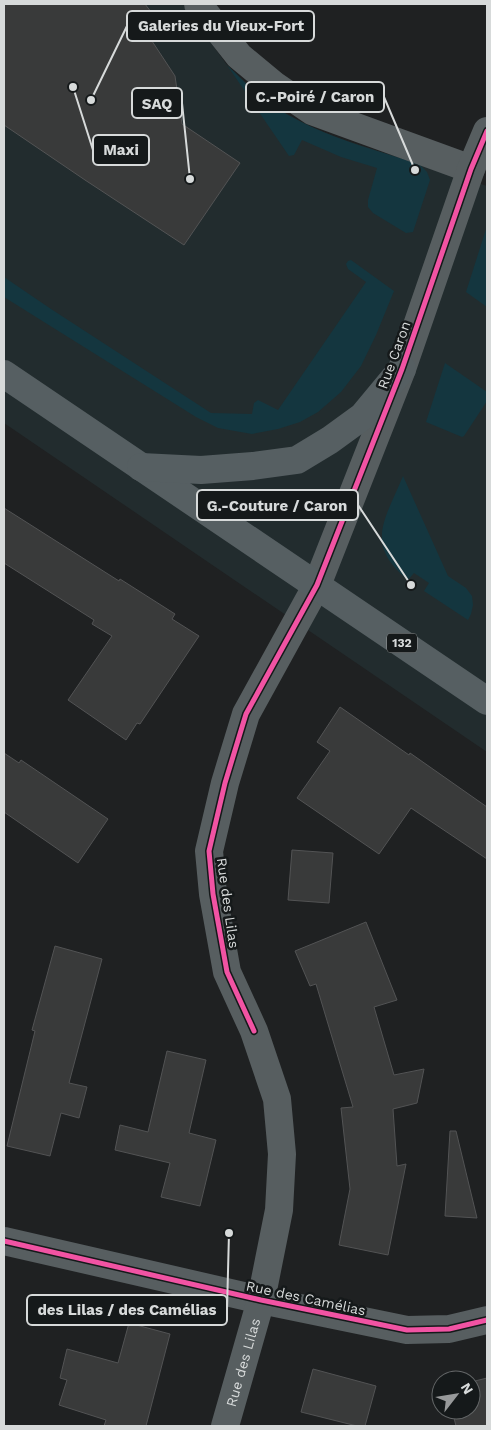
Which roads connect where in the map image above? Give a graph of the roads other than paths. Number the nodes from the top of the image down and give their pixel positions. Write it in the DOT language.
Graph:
graph roads {
  1 [pos="198,4"];
  2 [pos="487,130"];
  3 [pos="471,169"];
  4 [pos="402,369"];
  5 [pos="4,374"];
  6 [pos="141,467"];
  7 [pos="317,586"];
  8 [pos="487,701"];
  9 [pos="4,1240"];
  10 [pos="260,1300"];
  11 [pos="487,1320"];
  12 [pos="225,1426"];
  1 -- 3 [label="street"];
  2 -- 3 [label="street, Rue Caron"];
  3 -- 4 [label="street, Rue Caron"];
  4 -- 6 [label="main road"];
  4 -- 7 [label="street, Rue Caron"];
  5 -- 6 [label="main road, 132"];
  6 -- 7 [label="main road, 132"];
  7 -- 8 [label="main road, 132"];
  7 -- 10 [label="street, Rue des Lilas"];
  9 -- 10 [label="street, Rue des Camélias"];
  10 -- 11 [label="street, Rue des Camélias"];
  10 -- 12 [label="street, Rue des Lilas"];
}
